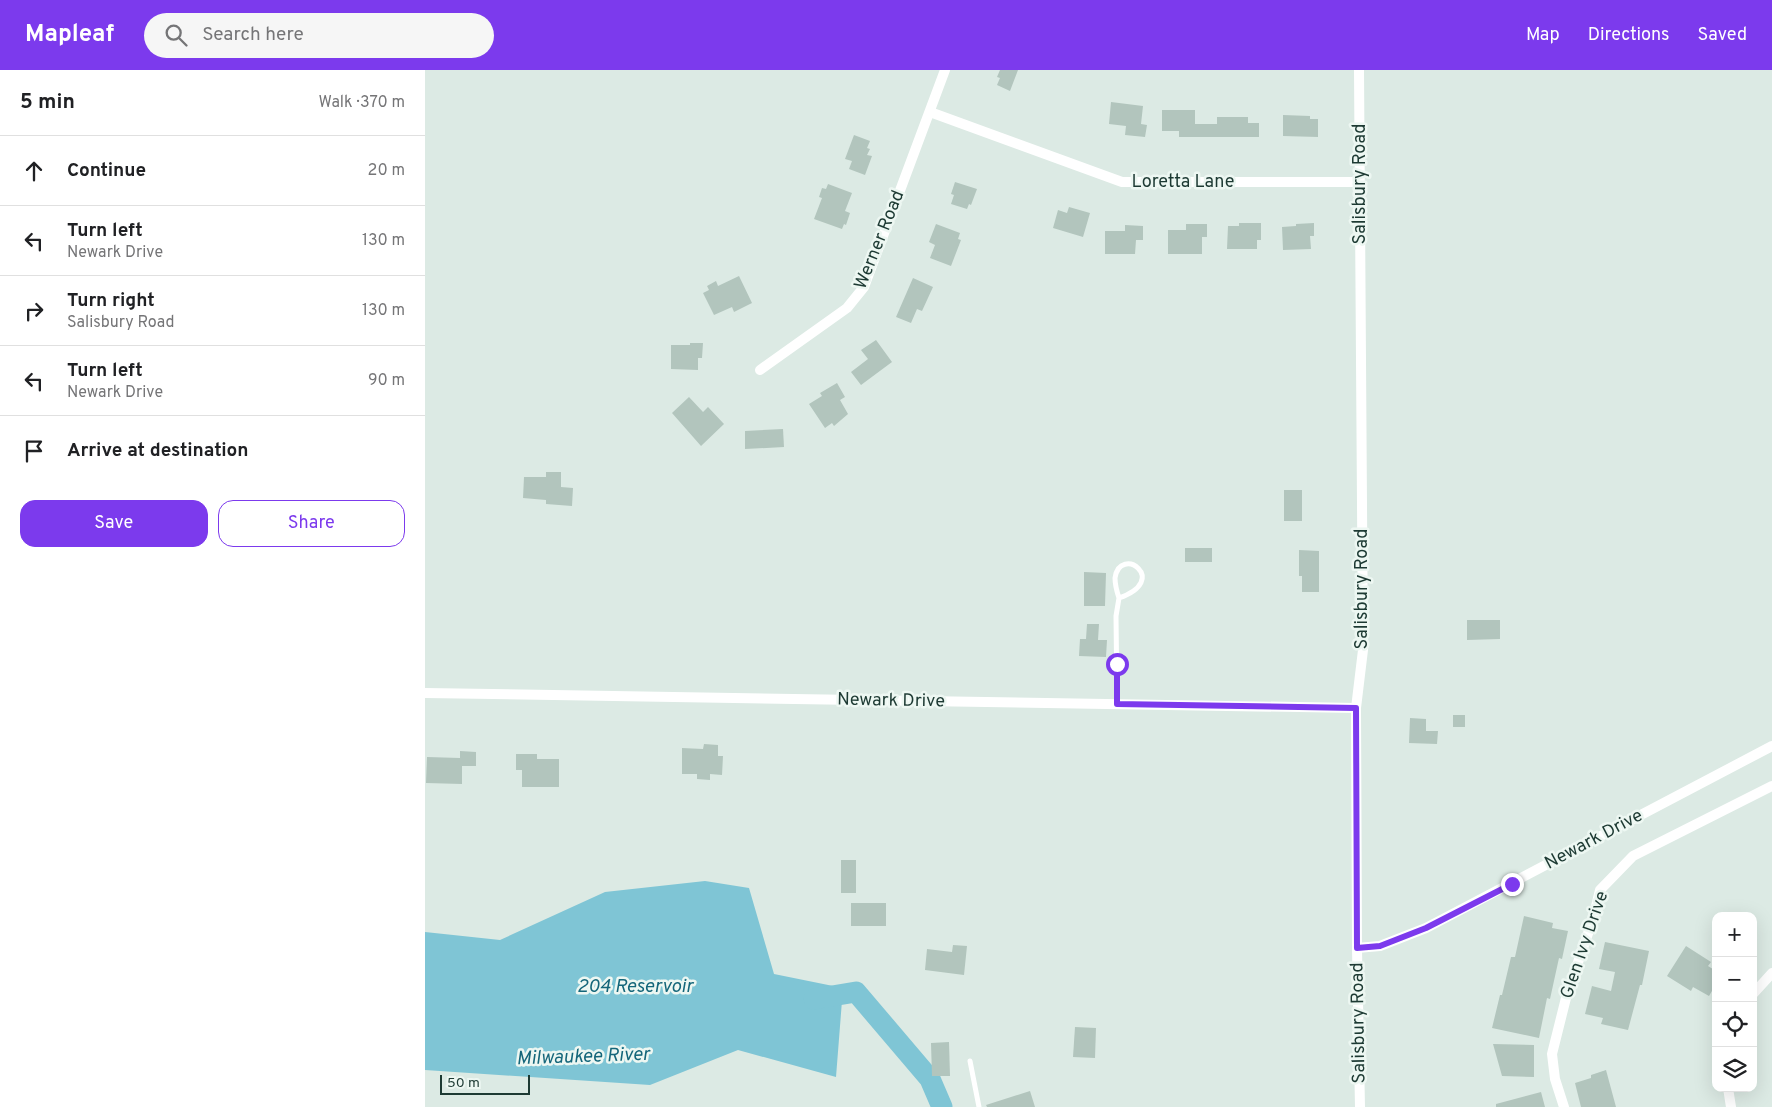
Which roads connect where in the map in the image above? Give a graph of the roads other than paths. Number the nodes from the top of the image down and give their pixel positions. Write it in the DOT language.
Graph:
graph roads {
  1 [pos="945,70"];
  2 [pos="1359,70"];
  3 [pos="930,112"];
  4 [pos="1359,182"];
  5 [pos="760,370"];
  6 [pos="1119,598"];
  7 [pos="425,693"];
  8 [pos="1117,704"];
  9 [pos="1356,708"];
  10 [pos="1772,746"];
  11 [pos="1772,786"];
  12 [pos="1357,948"];
  13 [pos="1772,973"];
  14 [pos="1757,990"];
  15 [pos="970,1061"];
  16 [pos="1729,1092"];
  17 [pos="979,1107"];
  18 [pos="1360,1107"];
  19 [pos="1564,1107"];
  20 [pos="1731,1107"];
  1 -- 3 [label="street, Werner Road"];
  2 -- 4 [label="street, Salisbury Road"];
  3 -- 4 [label="street, Loretta Lane"];
  3 -- 5 [label="street, Werner Road"];
  4 -- 9 [label="street, Salisbury Road"];
  6 -- 6 [label="lane"];
  6 -- 8 [label="lane"];
  7 -- 8 [label="street, Newark Drive"];
  8 -- 9 [label="street, Newark Drive"];
  9 -- 12 [label="street, Salisbury Road"];
  10 -- 12 [label="street, Newark Drive"];
  11 -- 19 [label="street, Glen Ivy Drive"];
  12 -- 18 [label="street, Salisbury Road"];
  13 -- 14 [label="street"];
  15 -- 17 [label="lane"];
  16 -- 20 [label="street"];
}
